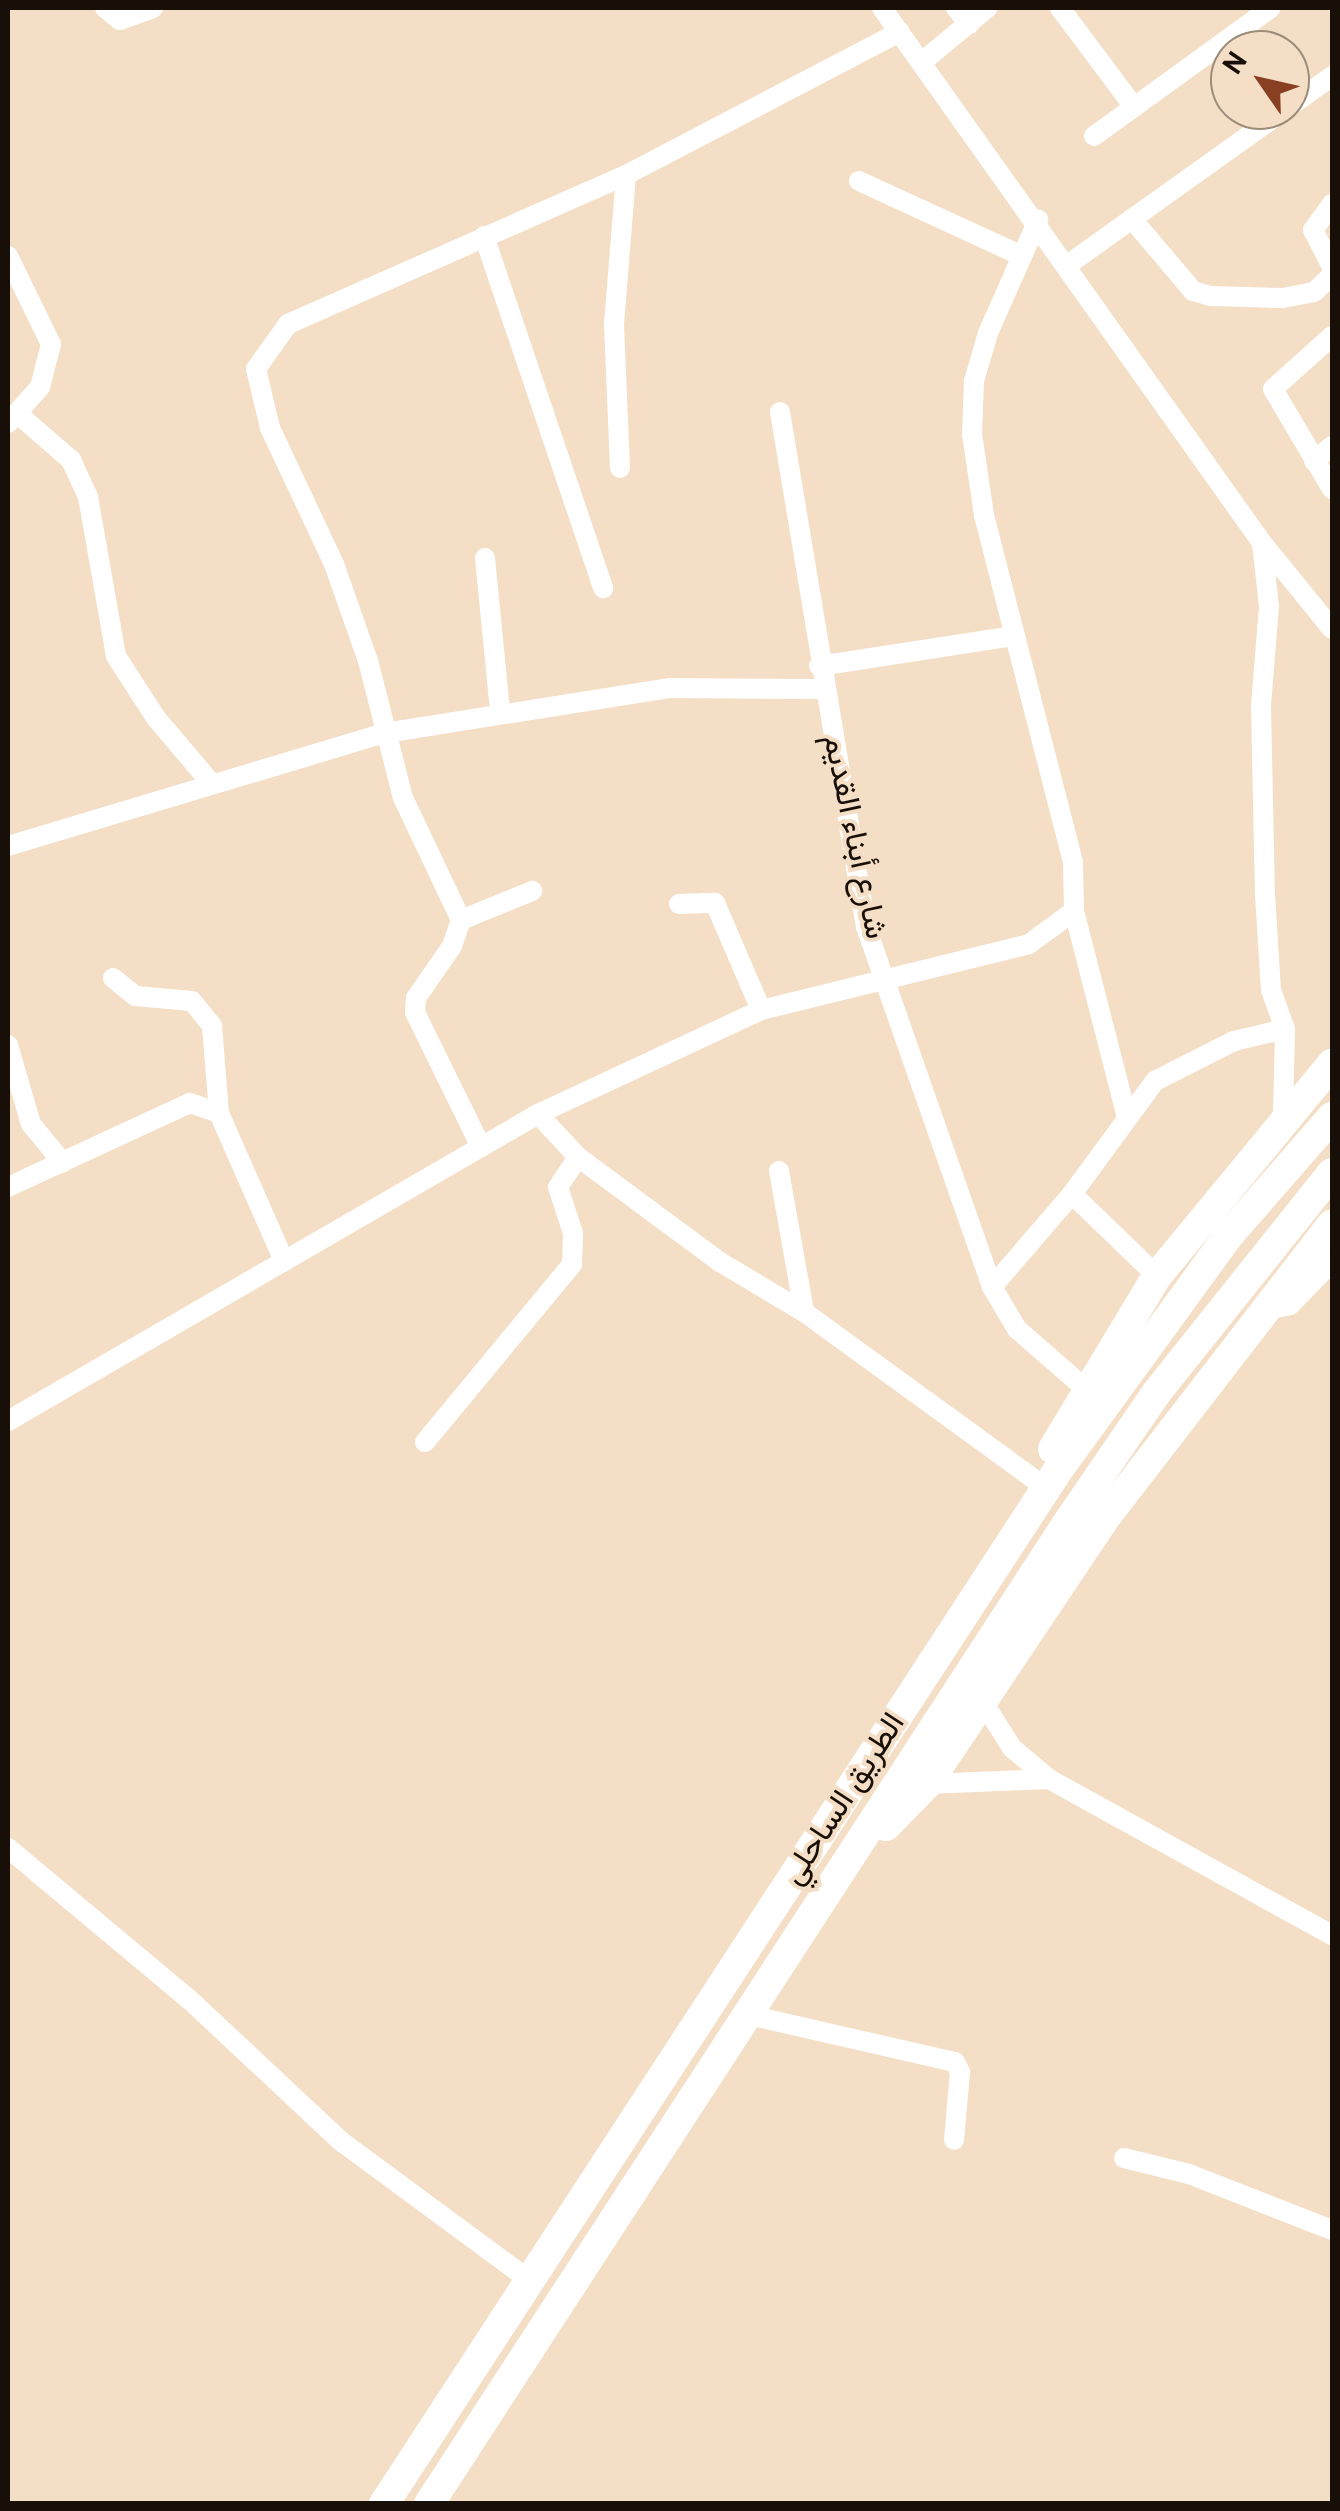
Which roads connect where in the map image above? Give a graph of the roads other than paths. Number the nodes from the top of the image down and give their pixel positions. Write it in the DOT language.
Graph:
graph roads {
  1 [pos="105,8"];
  2 [pos="153,8"];
  3 [pos="882,8"];
  4 [pos="986,8"];
  5 [pos="1060,8"];
  6 [pos="1271,8"];
  7 [pos="963,16"];
  8 [pos="900,32"];
  9 [pos="922,62"];
  10 [pos="1332,76"];
  11 [pos="1310,92"];
  12 [pos="1134,107"];
  13 [pos="1256,130"];
  14 [pos="1094,136"];
  15 [pos="626,175"];
  16 [pos="859,181"];
  17 [pos="1332,204"];
  18 [pos="1132,219"];
  19 [pos="1038,220"];
  20 [pos="484,236"];
  21 [pos="8,256"];
  22 [pos="1022,256"];
  23 [pos="1066,266"];
  24 [pos="1332,267"];
  25 [pos="1332,276"];
  26 [pos="1332,336"];
  27 [pos="780,412"];
  28 [pos="13,419"];
  29 [pos="1332,446"];
  30 [pos="1314,461"];
  31 [pos="620,468"];
  32 [pos="1332,489"];
  33 [pos="1262,543"];
  34 [pos="485,558"];
  35 [pos="603,588"];
  36 [pos="1332,629"];
  37 [pos="1013,636"];
  38 [pos="819,666"];
  39 [pos="822,689"];
  40 [pos="500,712"];
  41 [pos="385,733"];
  42 [pos="212,784"];
  43 [pos="8,846"];
  44 [pos="532,892"];
  45 [pos="679,904"];
  46 [pos="1074,912"];
  47 [pos="461,920"];
  48 [pos="113,978"];
  49 [pos="888,978"];
  50 [pos="761,1010"];
  51 [pos="1285,1029"];
  52 [pos="8,1045"];
  53 [pos="1332,1064"];
  54 [pos="218,1113"];
  55 [pos="538,1114"];
  56 [pos="1126,1114"];
  57 [pos="1282,1117"];
  58 [pos="1332,1117"];
  59 [pos="481,1148"];
  60 [pos="578,1157"];
  61 [pos="63,1163"];
  62 [pos="779,1172"];
  63 [pos="1332,1173"];
  64 [pos="8,1187"];
  65 [pos="1072,1194"];
  66 [pos="1332,1224"];
  67 [pos="284,1261"];
  68 [pos="1332,1262"];
  69 [pos="1156,1276"];
  70 [pos="992,1287"];
  71 [pos="1263,1310"];
  72 [pos="804,1312"];
  73 [pos="1086,1389"];
  74 [pos="8,1421"];
  75 [pos="425,1442"];
  76 [pos="1034,1480"];
  77 [pos="1018,1532"];
  78 [pos="983,1702"];
  79 [pos="1049,1778"];
  80 [pos="926,1784"];
  81 [pos="870,1834"];
  82 [pos="8,1848"];
  83 [pos="1332,1936"];
  84 [pos="749,2015"];
  85 [pos="954,2140"];
  86 [pos="1124,2158"];
  87 [pos="1332,2230"];
  88 [pos="528,2279"];
  89 [pos="384,2504"];
  90 [pos="429,2504"];
  1 -- 2 [label="street"];
  3 -- 8 [label="street"];
  4 -- 7 [label="street"];
  5 -- 12 [label="street"];
  6 -- 12 [label="street"];
  7 -- 9 [label="street"];
  8 -- 9 [label="street"];
  8 -- 15 [label="street"];
  9 -- 19 [label="street"];
  10 -- 11 [label="street"];
  12 -- 14 [label="street"];
  13 -- 18 [label="street"];
  15 -- 20 [label="street"];
  15 -- 31 [label="street"];
  16 -- 22 [label="street"];
  17 -- 24 [label="street"];
  18 -- 23 [label="street"];
  18 -- 25 [label="street"];
  19 -- 22 [label="street"];
  19 -- 23 [label="street"];
  20 -- 35 [label="street"];
  20 -- 41 [label="street"];
  21 -- 28 [label="street"];
  22 -- 37 [label="street"];
  23 -- 33 [label="street"];
  26 -- 30 [label="street"];
  27 -- 38 [label="street, شارع أبناء القديم"];
  28 -- 42 [label="street"];
  29 -- 30 [label="street"];
  30 -- 32 [label="street"];
  33 -- 36 [label="street"];
  33 -- 51 [label="street"];
  34 -- 40 [label="street"];
  37 -- 38 [label="street"];
  37 -- 46 [label="street"];
  38 -- 39 [label="street, شارع أبناء القديم"];
  39 -- 40 [label="street"];
  39 -- 49 [label="street, شارع أبناء القديم"];
  40 -- 41 [label="street"];
  41 -- 42 [label="street"];
  41 -- 47 [label="street"];
  42 -- 43 [label="street"];
  44 -- 47 [label="street"];
  45 -- 50 [label="street"];
  46 -- 49 [label="street"];
  46 -- 56 [label="street"];
  47 -- 59 [label="street"];
  48 -- 54 [label="street"];
  49 -- 50 [label="street"];
  49 -- 70 [label="street, شارع أبناء القديم"];
  50 -- 55 [label="street"];
  51 -- 56 [label="street"];
  51 -- 57 [label="street"];
  52 -- 61 [label="street"];
  53 -- 57 [label="highway"];
  54 -- 61 [label="street"];
  54 -- 67 [label="street"];
  55 -- 59 [label="street"];
  55 -- 60 [label="street"];
  56 -- 65 [label="street"];
  57 -- 69 [label="highway"];
  58 -- 77 [label="highway, الطريق الساحلي"];
  59 -- 67 [label="street"];
  60 -- 72 [label="street"];
  60 -- 75 [label="street"];
  61 -- 64 [label="street"];
  62 -- 72 [label="street"];
  63 -- 81 [label="highway, الطريق الساحلي"];
  65 -- 69 [label="street"];
  65 -- 70 [label="street"];
  66 -- 71 [label="highway"];
  67 -- 74 [label="street"];
  68 -- 71 [label="street"];
  69 -- 73 [label="highway"];
  70 -- 73 [label="street, شارع أبناء القديم"];
  71 -- 78 [label="highway"];
  72 -- 76 [label="street"];
  73 -- 76 [label="highway"];
  76 -- 77 [label="highway"];
  77 -- 88 [label="highway, الطريق الساحلي"];
  78 -- 79 [label="street"];
  78 -- 80 [label="highway"];
  79 -- 80 [label="street"];
  79 -- 83 [label="street"];
  80 -- 81 [label="highway"];
  81 -- 84 [label="highway, الطريق الساحلي"];
  82 -- 88 [label="street"];
  84 -- 85 [label="street"];
  84 -- 90 [label="highway, الطريق الساحلي"];
  86 -- 87 [label="street"];
  88 -- 89 [label="highway, الطريق الساحلي"];
}
